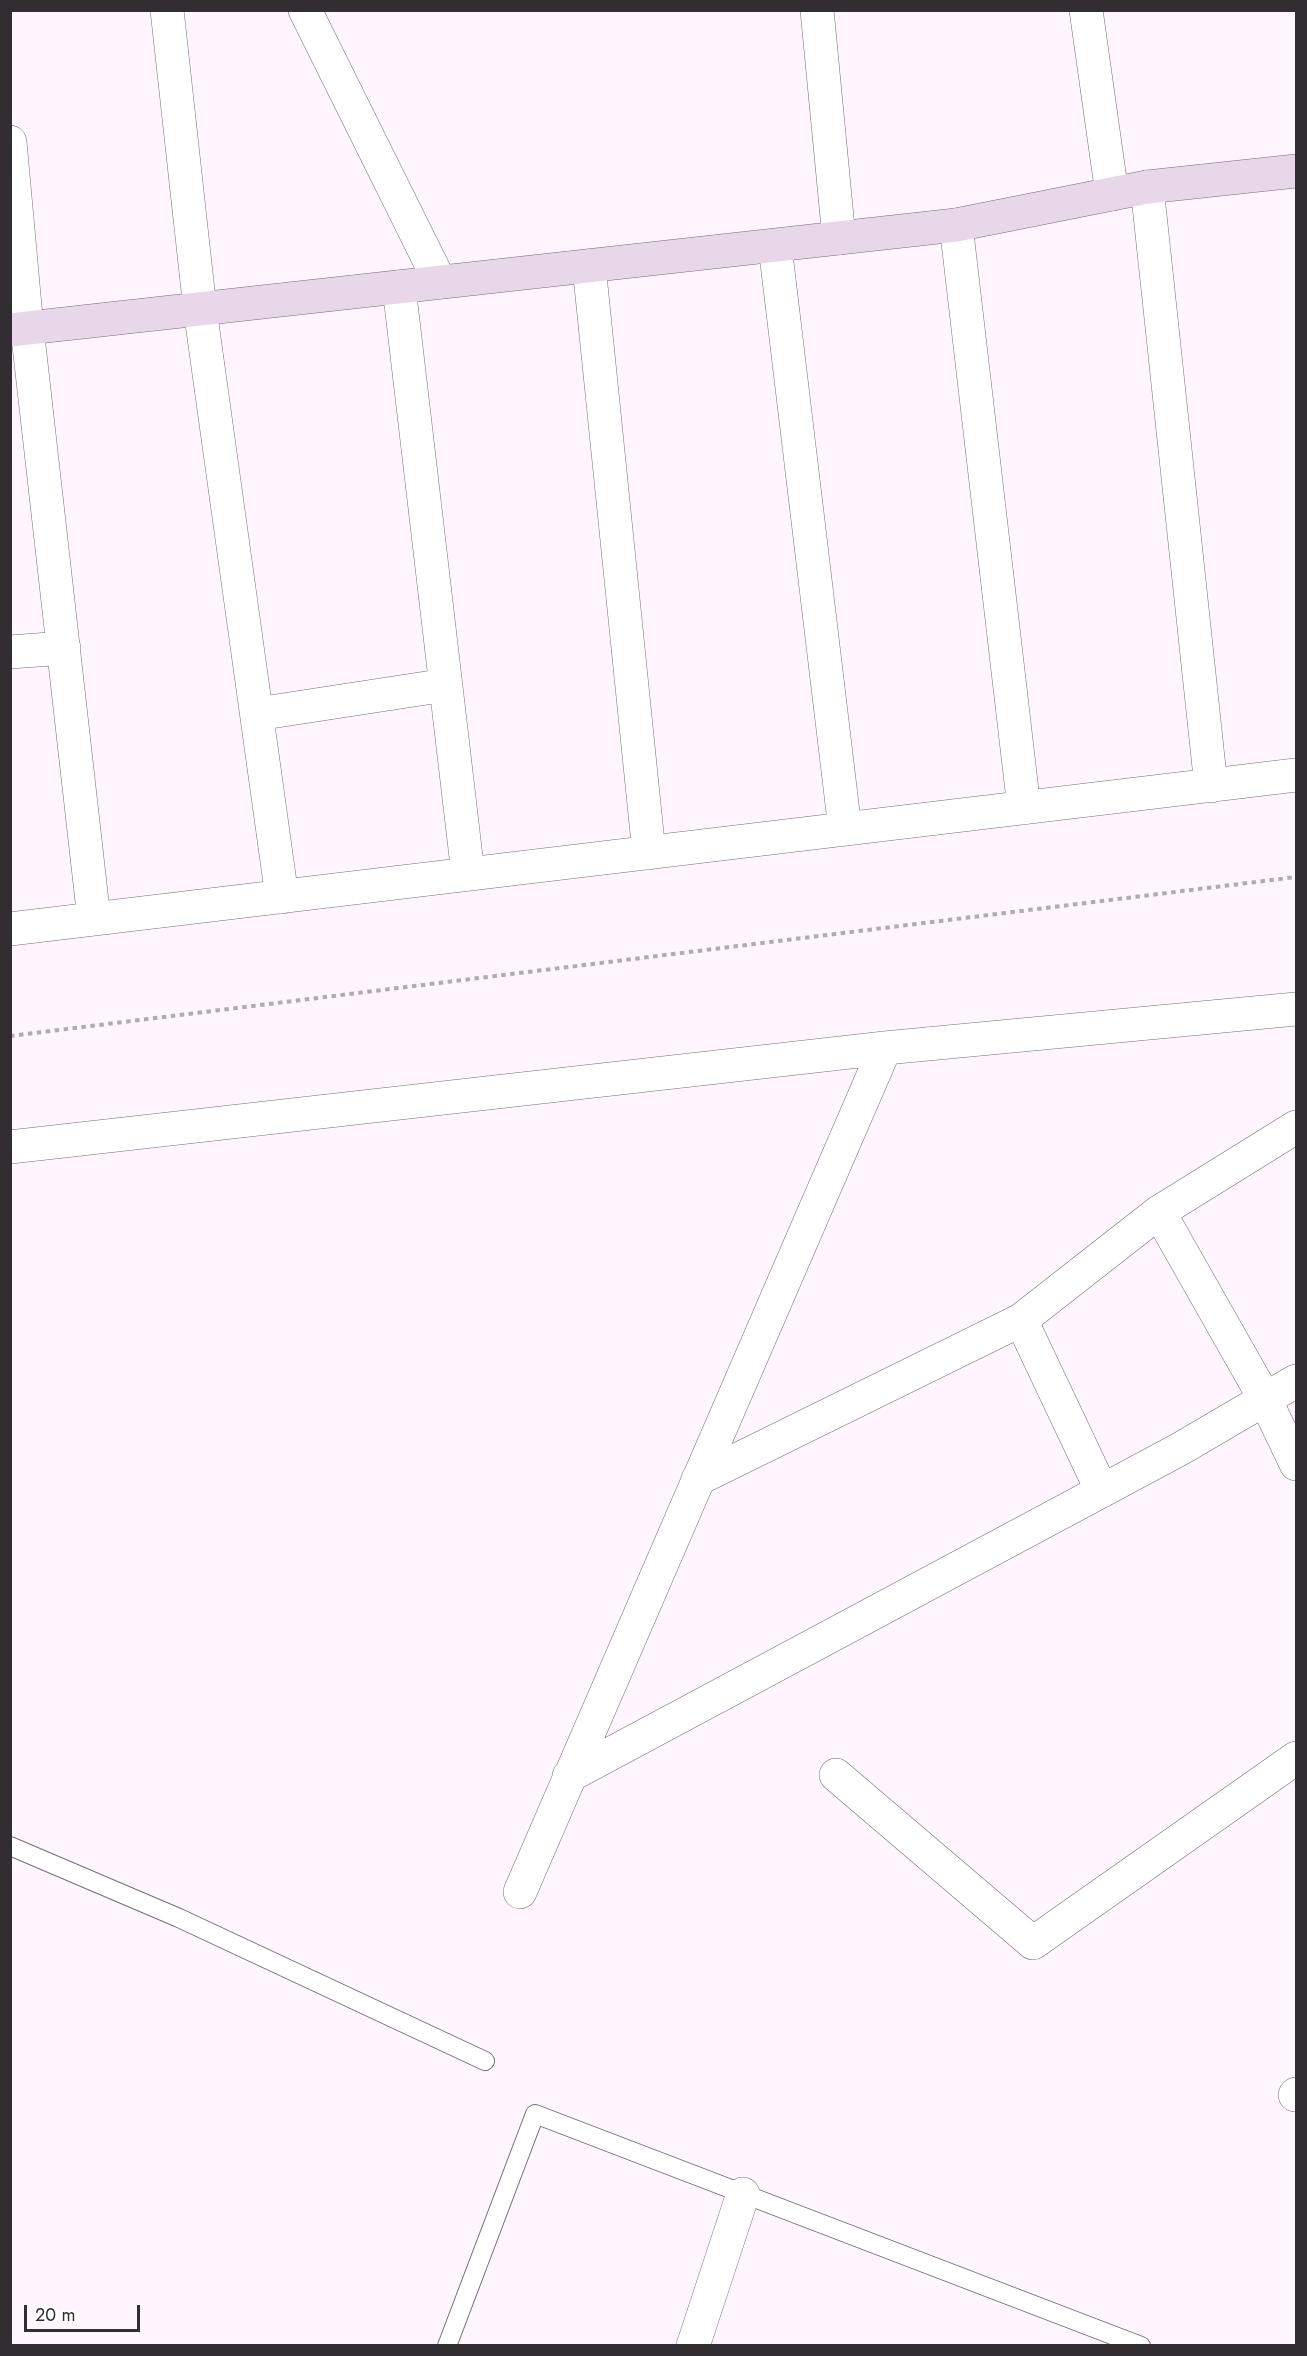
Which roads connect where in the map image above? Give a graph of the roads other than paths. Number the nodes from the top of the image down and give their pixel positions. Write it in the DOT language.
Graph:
graph roads {
  1 [pos="167,10"];
  2 [pos="305,10"];
  3 [pos="817,10"];
  4 [pos="1086,10"];
  5 [pos="10,142"];
  6 [pos="1296,171"];
  7 [pos="1147,187"];
  8 [pos="1112,194"];
  9 [pos="956,225"];
  10 [pos="838,238"];
  11 [pos="775,246"];
  12 [pos="589,266"];
  13 [pos="441,282"];
  14 [pos="399,287"];
  15 [pos="200,309"];
  16 [pos="19,329"];
  17 [pos="64,648"];
  18 [pos="10,652"];
  19 [pos="446,685"];
  20 [pos="256,714"];
  21 [pos="1296,775"];
  22 [pos="1211,786"];
  23 [pos="1024,808"];
  24 [pos="845,829"];
  25 [pos="649,853"];
  26 [pos="468,874"];
  27 [pos="282,897"];
  28 [pos="94,919"];
  29 [pos="10,929"];
  30 [pos="1296,1009"];
  31 [pos="885,1048"];
  32 [pos="1296,1127"];
  33 [pos="10,1147"];
  34 [pos="1159,1212"];
  35 [pos="1021,1320"];
  36 [pos="1296,1381"];
  37 [pos="1264,1399"];
  38 [pos="1296,1464"];
  39 [pos="698,1479"];
  40 [pos="1102,1491"];
  41 [pos="1296,1758"];
  42 [pos="836,1775"];
  43 [pos="569,1776"];
  44 [pos="10,1846"];
  45 [pos="520,1892"];
  46 [pos="485,2061"];
  47 [pos="743,2194"];
  48 [pos="447,2346"];
  49 [pos="693,2346"];
  50 [pos="1141,2346"];
  1 -- 15 [label="street"];
  2 -- 13 [label="street"];
  3 -- 10 [label="street"];
  4 -- 8 [label="street"];
  5 -- 16 [label="street"];
  6 -- 7 [label="street"];
  7 -- 8 [label="street"];
  7 -- 22 [label="street"];
  8 -- 9 [label="street"];
  9 -- 10 [label="street"];
  9 -- 23 [label="street"];
  10 -- 11 [label="street"];
  11 -- 12 [label="street"];
  11 -- 24 [label="street"];
  12 -- 13 [label="street"];
  12 -- 25 [label="street"];
  13 -- 14 [label="street"];
  14 -- 15 [label="street"];
  14 -- 19 [label="street"];
  15 -- 16 [label="street"];
  15 -- 20 [label="street"];
  16 -- 17 [label="street"];
  17 -- 18 [label="street"];
  17 -- 28 [label="street"];
  19 -- 20 [label="street"];
  19 -- 26 [label="street"];
  20 -- 27 [label="street"];
  21 -- 22 [label="street"];
  22 -- 23 [label="street"];
  23 -- 24 [label="street"];
  24 -- 25 [label="street"];
  25 -- 26 [label="street"];
  26 -- 27 [label="street"];
  27 -- 28 [label="street"];
  28 -- 29 [label="street"];
  30 -- 31 [label="street"];
  31 -- 33 [label="street"];
  31 -- 39 [label="street"];
  32 -- 34 [label="street"];
  34 -- 35 [label="street"];
  34 -- 37 [label="street"];
  35 -- 39 [label="street"];
  35 -- 40 [label="street"];
  36 -- 37 [label="street"];
  37 -- 38 [label="street"];
  37 -- 40 [label="street"];
  39 -- 43 [label="street"];
  40 -- 43 [label="street"];
  41 -- 42 [label="street"];
  43 -- 45 [label="street"];
  44 -- 46 [label="lane"];
  47 -- 48 [label="lane"];
  47 -- 49 [label="street"];
  47 -- 50 [label="lane"];
}
